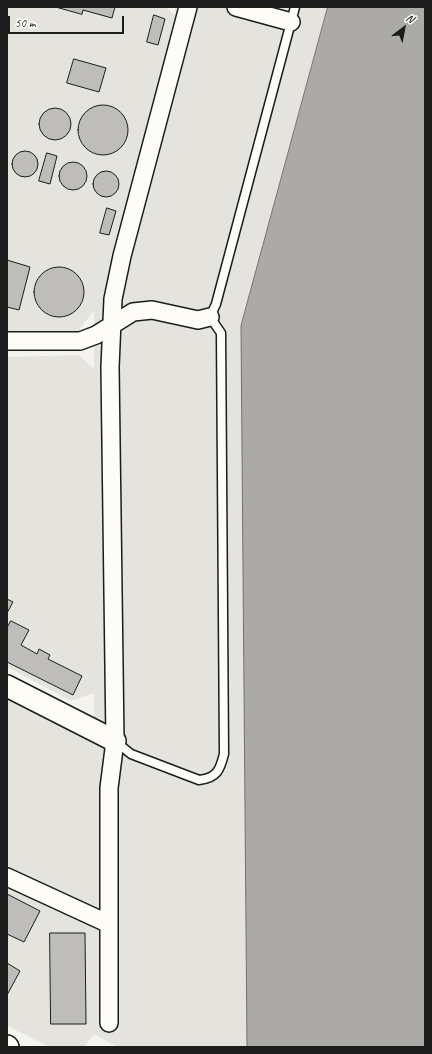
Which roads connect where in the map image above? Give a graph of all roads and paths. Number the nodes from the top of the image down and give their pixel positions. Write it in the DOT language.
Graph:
graph roads {
  1 [pos="188,7"];
  2 [pos="236,7"];
  3 [pos="293,14"];
  4 [pos="210,317"];
  5 [pos="112,324"];
  6 [pos="7,341"];
  7 [pos="7,686"];
  8 [pos="115,741"];
  9 [pos="7,877"];
  10 [pos="109,924"];
  11 [pos="108,1023"];
  1 -- 5 [label="street"];
  2 -- 3 [label="street"];
  3 -- 4 [label="lane"];
  4 -- 5 [label="street"];
  4 -- 8 [label="lane"];
  5 -- 6 [label="street"];
  5 -- 8 [label="street"];
  7 -- 8 [label="street"];
  8 -- 10 [label="street"];
  9 -- 10 [label="street"];
  10 -- 11 [label="street"];
}
